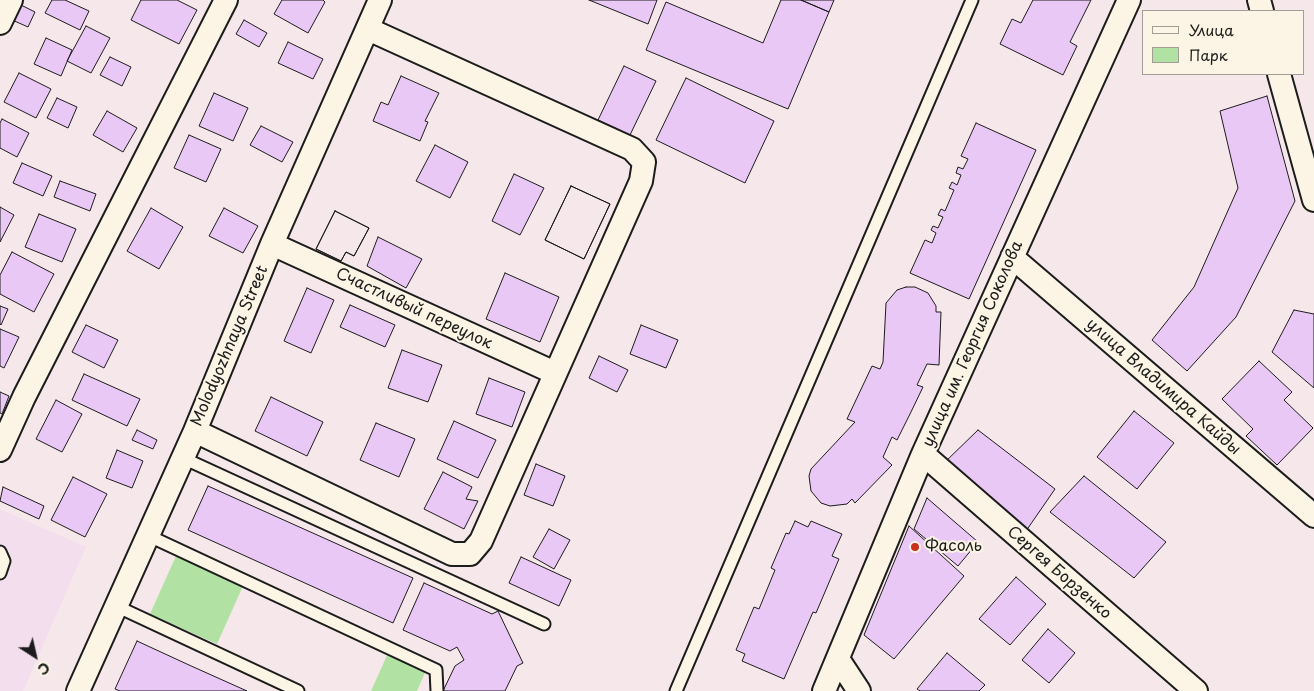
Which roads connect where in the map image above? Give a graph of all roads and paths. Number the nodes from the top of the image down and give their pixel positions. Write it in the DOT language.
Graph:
graph roads {
  1 [pos="11,0"];
  2 [pos="226,0"];
  3 [pos="380,0"];
  4 [pos="972,0"];
  5 [pos="1129,0"];
  6 [pos="0,22"];
  7 [pos="368,29"];
  8 [pos="1279,75"];
  9 [pos="1314,200"];
  10 [pos="272,244"];
  11 [pos="1012,258"];
  12 [pos="555,373"];
  13 [pos="195,431"];
  14 [pos="0,450"];
  15 [pos="923,454"];
  16 [pos="183,458"];
  17 [pos="1314,516"];
  18 [pos="147,535"];
  19 [pos="0,552"];
  20 [pos="0,573"];
  21 [pos="116,606"];
  22 [pos="544,624"];
  23 [pos="838,659"];
  24 [pos="78,691"];
  25 [pos="298,691"];
  26 [pos="437,691"];
  27 [pos="676,691"];
  28 [pos="824,691"];
  29 [pos="858,691"];
  30 [pos="1196,691"];
  1 -- 6 [label="street"];
  2 -- 14 [label="street"];
  3 -- 7 [label="street, Molodyozhnaya Street"];
  4 -- 27 [label="lane"];
  5 -- 11 [label="street, улица им. Георгия Соколова"];
  7 -- 10 [label="street, Molodyozhnaya Street"];
  7 -- 12 [label="street"];
  8 -- 9 [label="street"];
  10 -- 12 [label="street, Счастливый переулок"];
  10 -- 13 [label="street, Molodyozhnaya Street"];
  11 -- 15 [label="street, улица им. Георгия Соколова"];
  11 -- 17 [label="street, улица Владимира Кайды"];
  12 -- 13 [label="street"];
  13 -- 16 [label="street, Molodyozhnaya Street"];
  15 -- 23 [label="street, улица им. Георгия Соколова"];
  15 -- 30 [label="street, Сергея Борзенко"];
  16 -- 18 [label="street, Molodyozhnaya Street"];
  16 -- 22 [label="lane"];
  18 -- 21 [label="street, Molodyozhnaya Street"];
  18 -- 26 [label="lane"];
  19 -- 20 [label="lane"];
  21 -- 24 [label="street, Molodyozhnaya Street"];
  21 -- 25 [label="lane"];
  23 -- 28 [label="street, улица им. Георгия Соколова"];
  23 -- 29 [label="street"];
}
